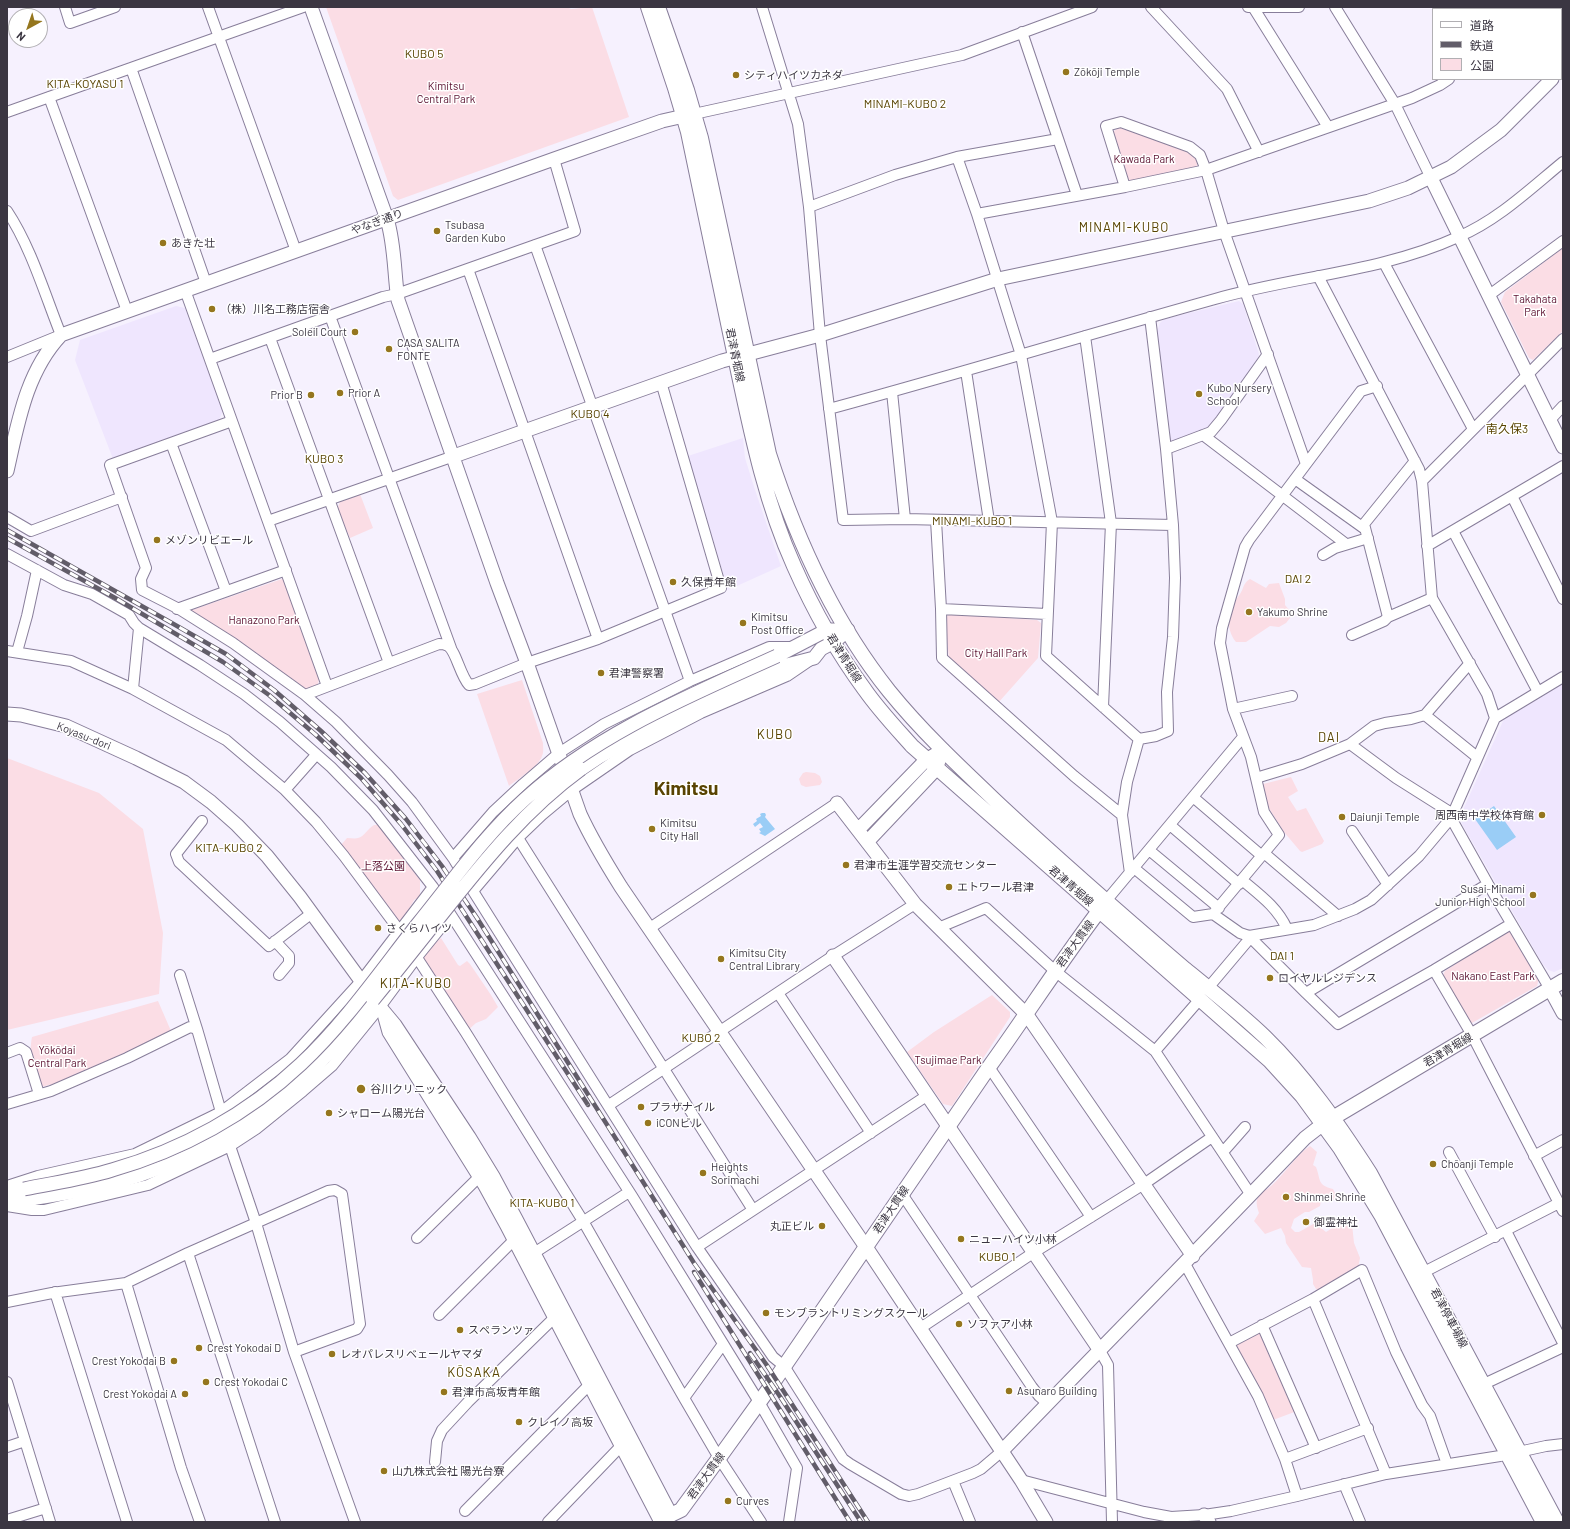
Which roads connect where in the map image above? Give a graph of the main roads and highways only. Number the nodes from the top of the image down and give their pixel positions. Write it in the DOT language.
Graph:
graph roads {
  1 [pos="648,7"];
  2 [pos="658,7"];
  3 [pos="689,115"];
  4 [pos="741,355"];
  5 [pos="1103,906"];
  6 [pos="1563,981"];
  7 [pos="1328,1121"];
  8 [pos="1514,1454"];
  9 [pos="667,1520"];
  10 [pos="1543,1522"];
  11 [pos="1557,1522"];
  1 -- 3 [label="main road, 君津青堀線"];
  2 -- 3 [label="main road, 君津青堀線"];
  3 -- 4 [label="main road, 君津青堀線"];
  4 -- 5 [label="main road, 君津青堀線"];
  4 -- 5 [label="main road, 君津青堀線"];
  5 -- 7 [label="main road, 君津青堀線"];
  5 -- 9 [label="main road, 君津大貫線"];
  6 -- 7 [label="main road, 君津青堀線"];
  7 -- 8 [label="main road, 君津停車場線"];
  7 -- 8 [label="main road, 君津停車場線"];
  8 -- 10 [label="main road, 君津停車場線"];
  8 -- 11 [label="main road, 君津停車場線"];
}
